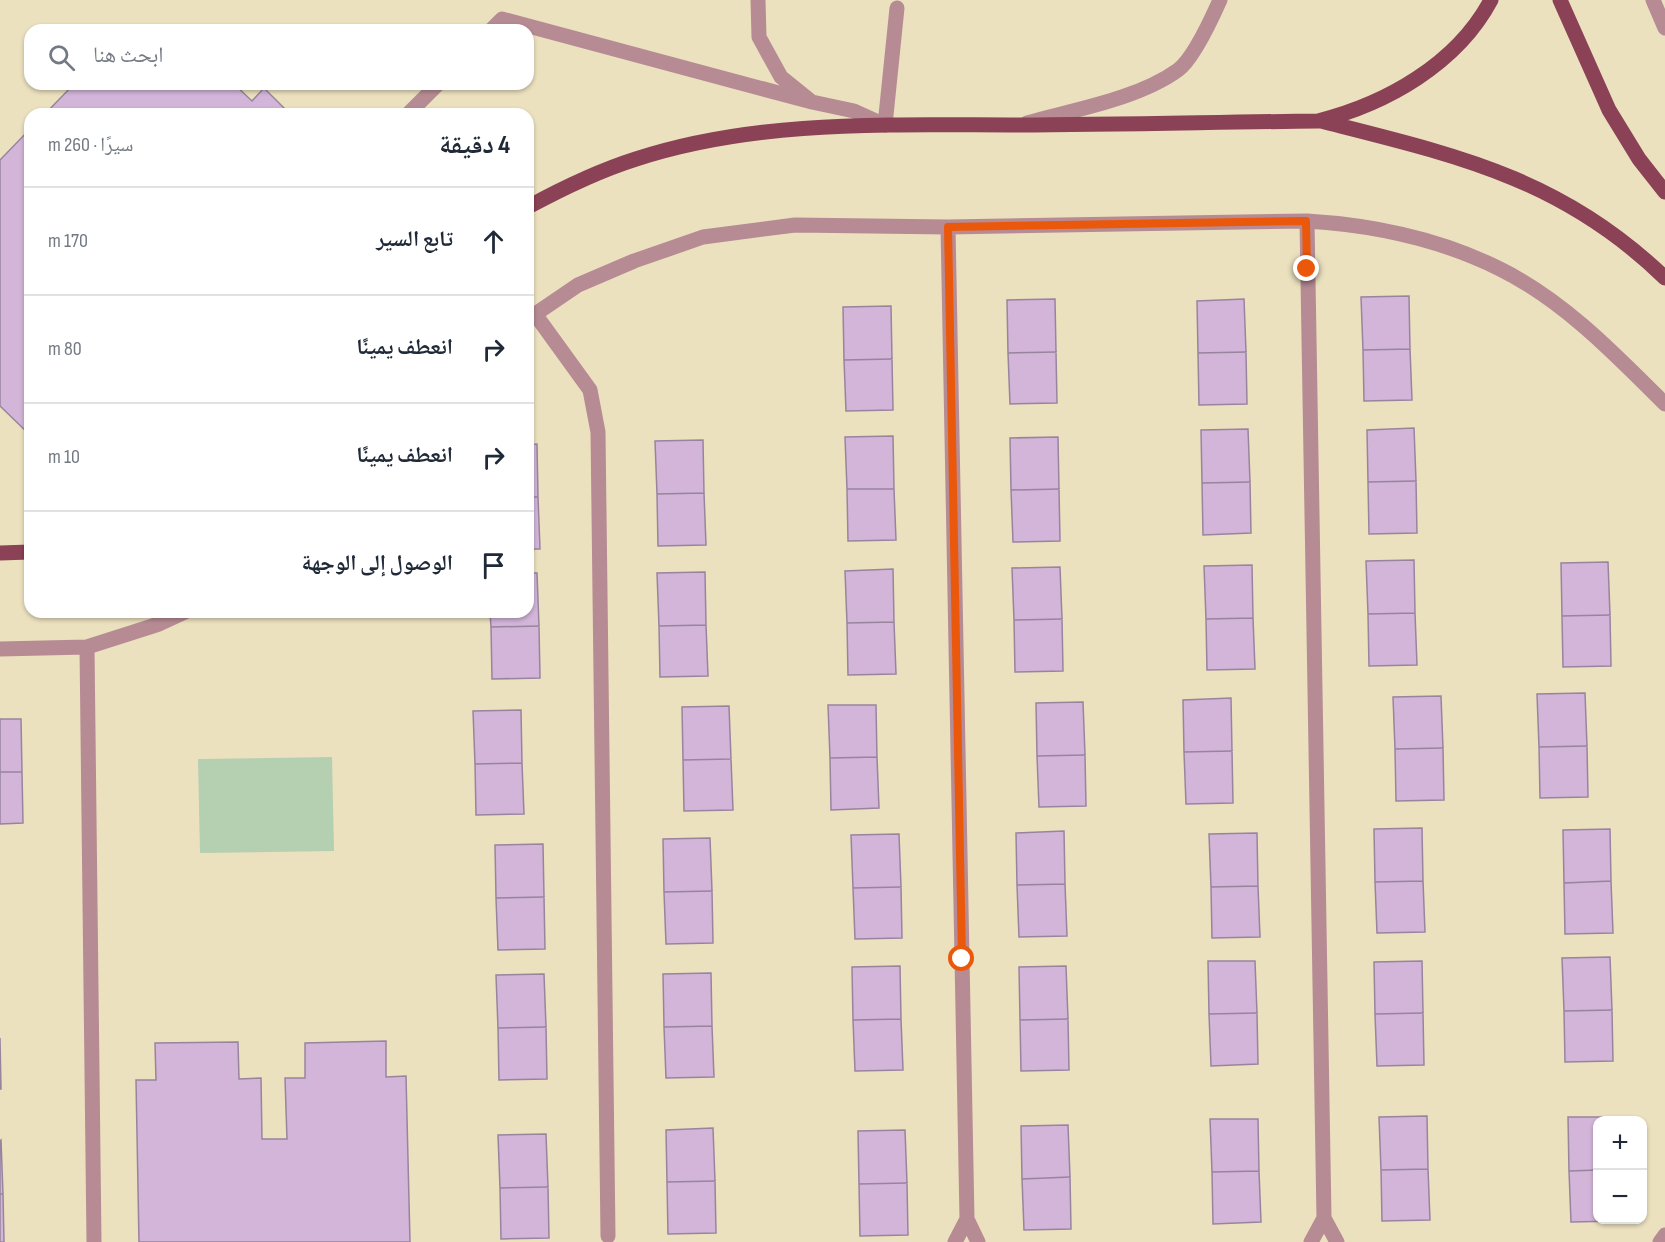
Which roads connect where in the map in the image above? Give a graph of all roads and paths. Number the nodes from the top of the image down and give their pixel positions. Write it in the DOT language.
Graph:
graph roads {
  1 [pos="758,0"];
  2 [pos="1220,0"];
  3 [pos="1491,0"];
  4 [pos="1560,0"];
  5 [pos="1653,0"];
  6 [pos="897,9"];
  7 [pos="497,24"];
  8 [pos="521,24"];
  9 [pos="534,28"];
  10 [pos="1665,28"];
  11 [pos="432,90"];
  12 [pos="812,102"];
  13 [pos="414,108"];
  14 [pos="1318,121"];
  15 [pos="885,125"];
  16 [pos="1021,125"];
  17 [pos="1665,192"];
  18 [pos="534,204"];
  19 [pos="1306,221"];
  20 [pos="948,227"];
  21 [pos="1665,278"];
  22 [pos="534,315"];
  23 [pos="534,321"];
  24 [pos="1665,404"];
  25 [pos="24,552"];
  26 [pos="0,553"];
  27 [pos="172,618"];
  28 [pos="87,647"];
  29 [pos="0,649"];
  30 [pos="1324,1218"];
  31 [pos="967,1219"];
  32 [pos="1665,1235"];
  33 [pos="608,1240"];
  34 [pos="94,1242"];
  35 [pos="955,1242"];
  36 [pos="978,1242"];
  37 [pos="1311,1242"];
  38 [pos="1337,1242"];
  39 [pos="1660,1242"];
  1 -- 12 [label="street"];
  2 -- 16 [label="street"];
  3 -- 14 [label="main road"];
  4 -- 17 [label="main road"];
  5 -- 10 [label="street"];
  6 -- 15 [label="street"];
  7 -- 8 [label="street"];
  9 -- 12 [label="street"];
  11 -- 13 [label="street"];
  12 -- 15 [label="street"];
  14 -- 16 [label="main road"];
  14 -- 21 [label="main road"];
  15 -- 16 [label="main road"];
  15 -- 18 [label="main road"];
  19 -- 20 [label="street"];
  19 -- 24 [label="street"];
  19 -- 30 [label="street"];
  20 -- 22 [label="street"];
  20 -- 31 [label="street"];
  23 -- 33 [label="street"];
  25 -- 26 [label="main road"];
  27 -- 28 [label="street"];
  28 -- 29 [label="street"];
  28 -- 34 [label="street"];
  30 -- 37 [label="street"];
  30 -- 38 [label="street"];
  31 -- 35 [label="street"];
  31 -- 36 [label="street"];
  32 -- 39 [label="street"];
}
